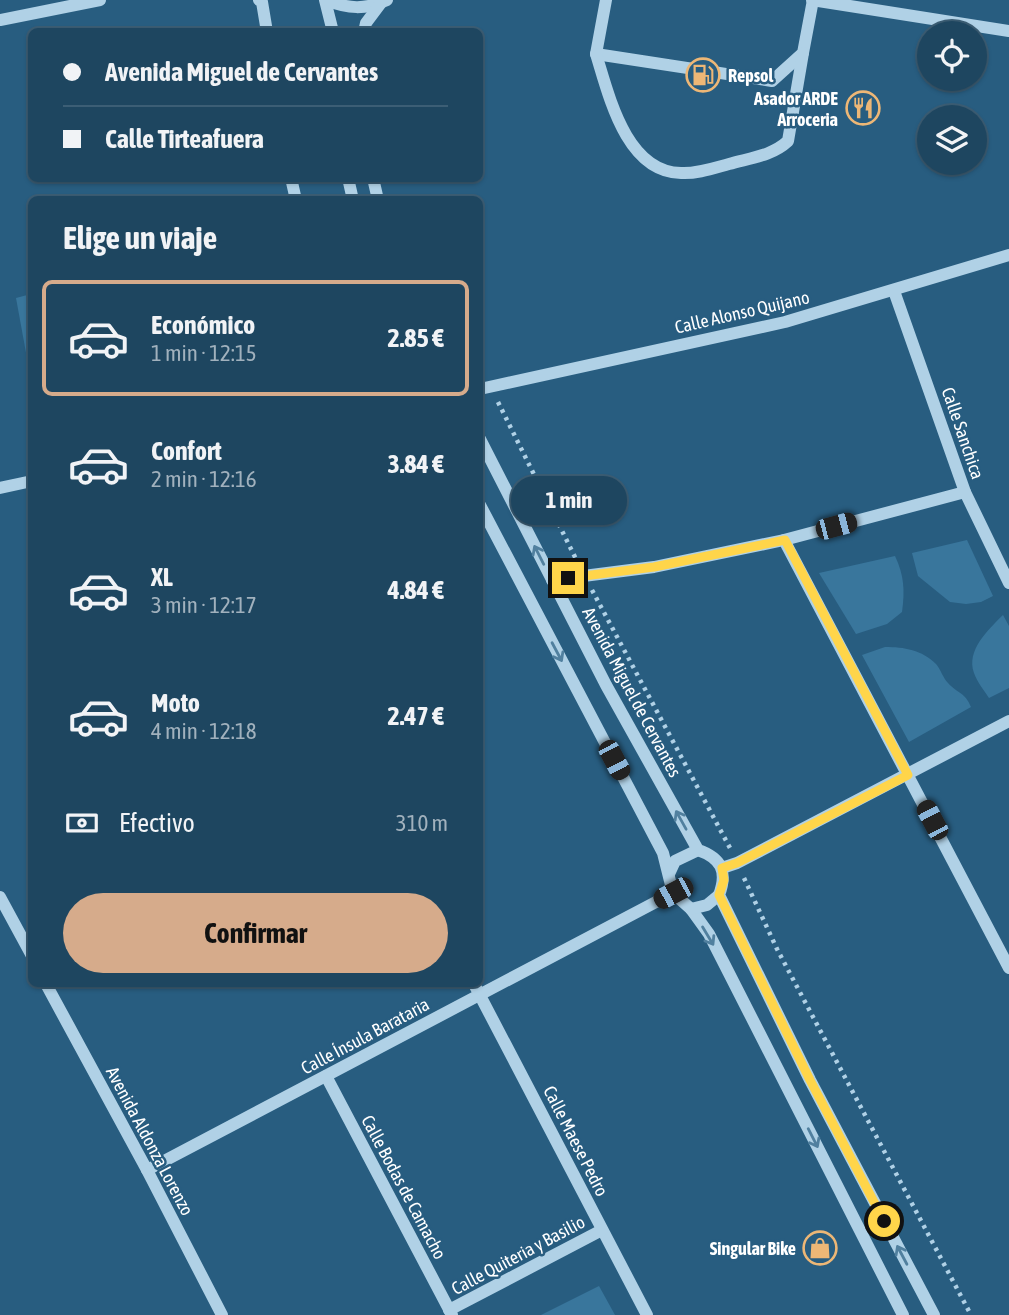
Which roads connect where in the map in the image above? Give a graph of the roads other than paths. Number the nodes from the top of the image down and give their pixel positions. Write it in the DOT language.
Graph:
graph roads {
  1 [pos="100,0"];
  2 [pos="259,0"];
  3 [pos="326,0"];
  4 [pos="606,0"];
  5 [pos="813,0"];
  6 [pos="384,1"];
  7 [pos="0,20"];
  8 [pos="266,28"];
  9 [pos="332,28"];
  10 [pos="365,28"];
  11 [pos="1009,31"];
  12 [pos="803,53"];
  13 [pos="596,54"];
  14 [pos="1009,255"];
  15 [pos="894,291"];
  16 [pos="483,388"];
  17 [pos="483,445"];
  18 [pos="28,482"];
  19 [pos="0,488"];
  20 [pos="965,492"];
  21 [pos="483,511"];
  22 [pos="785,540"];
  23 [pos="552,580"];
  24 [pos="1009,583"];
  25 [pos="1009,721"];
  26 [pos="908,775"];
  27 [pos="698,850"];
  28 [pos="722,868"];
  29 [pos="669,874"];
  30 [pos="673,893"];
  31 [pos="719,895"];
  32 [pos="0,897"];
  33 [pos="691,909"];
  34 [pos="28,949"];
  35 [pos="1007,959"];
  36 [pos="483,986"];
  37 [pos="51,987"];
  38 [pos="477,989"];
  39 [pos="326,1076"];
  40 [pos="147,1170"];
  41 [pos="602,1230"];
  42 [pos="450,1313"];
  43 [pos="222,1315"];
  44 [pos="646,1315"];
  45 [pos="903,1315"];
  46 [pos="934,1315"];
  1 -- 7 [label="street"];
  2 -- 8 [label="street"];
  3 -- 6 [label="street"];
  3 -- 9 [label="street"];
  4 -- 13 [label="street"];
  5 -- 11 [label="street"];
  5 -- 12 [label="street"];
  6 -- 10 [label="street"];
  12 -- 13 [label="street"];
  12 -- 13 [label="street"];
  14 -- 15 [label="street, Calle Alonso Quijano"];
  15 -- 16 [label="street, Calle Alonso Quijano"];
  15 -- 20 [label="street, Calle Sanchica"];
  23 -- 17 [label="street, Avenida Miguel de Cervantes, one-way"];
  18 -- 19 [label="street"];
  20 -- 22 [label="street"];
  20 -- 24 [label="street, Calle Sanchica"];
  21 -- 29 [label="street, one-way"];
  22 -- 23 [label="street"];
  22 -- 26 [label="street"];
  27 -- 23 [label="street, Avenida Miguel de Cervantes, one-way"];
  25 -- 26 [label="street"];
  26 -- 28 [label="street"];
  26 -- 35 [label="street"];
  27 -- 28 [label="street, Avenida Miguel de Cervantes"];
  27 -- 29 [label="street"];
  28 -- 31 [label="street"];
  29 -- 30 [label="street"];
  30 -- 33 [label="street"];
  30 -- 36 [label="street, Calle Ínsula Barataria"];
  31 -- 33 [label="street"];
  46 -- 31 [label="street, one-way"];
  32 -- 34 [label="street"];
  33 -- 45 [label="street, one-way"];
  37 -- 40 [label="street, Avenida Aldonza Lorenzo"];
  38 -- 39 [label="street, Calle Ínsula Barataria"];
  38 -- 41 [label="street, Calle Maese Pedro"];
  39 -- 40 [label="street, Calle Ínsula Barataria"];
  39 -- 42 [label="street, Calle Bodas de Camacho"];
  40 -- 43 [label="street, Avenida Aldonza Lorenzo"];
  41 -- 42 [label="street, Calle Quiteria y Basilio"];
  41 -- 44 [label="street, Calle Maese Pedro"];
}
